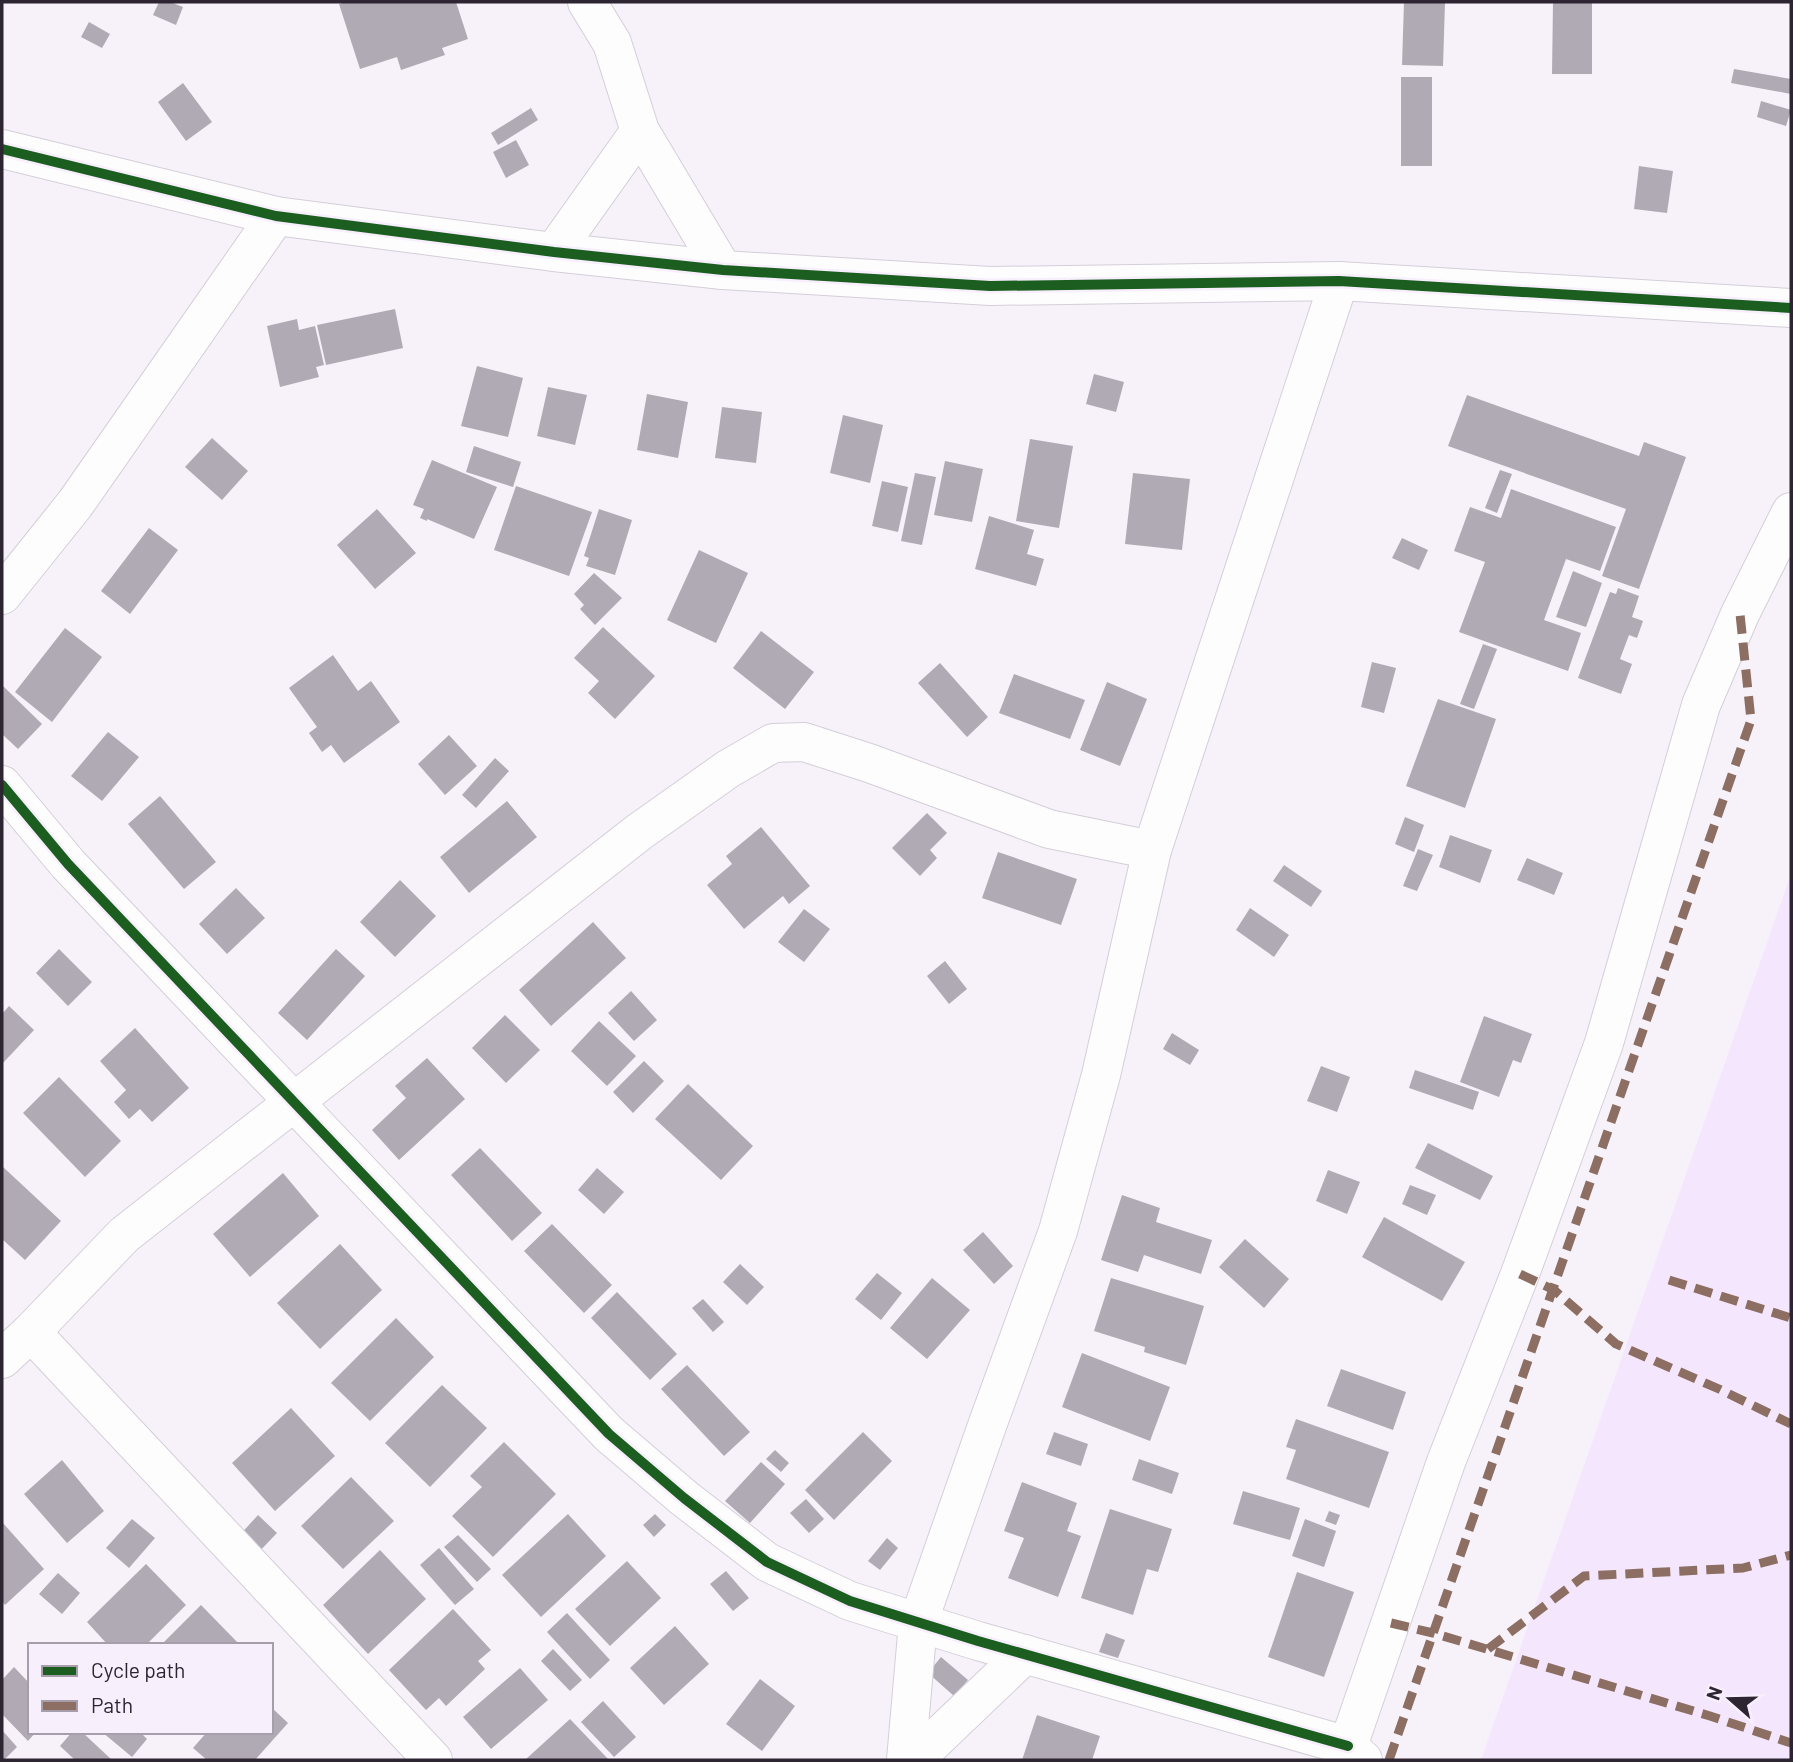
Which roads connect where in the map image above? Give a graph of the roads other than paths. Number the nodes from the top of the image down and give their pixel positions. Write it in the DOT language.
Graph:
graph roads {
  1 [pos="587,2"];
  2 [pos="640,131"];
  3 [pos="2,149"];
  4 [pos="276,215"];
  5 [pos="554,252"];
  6 [pos="723,270"];
  7 [pos="1339,281"];
  8 [pos="1791,308"];
  9 [pos="1791,512"];
  10 [pos="2,595"];
  11 [pos="2,785"];
  12 [pos="1152,850"];
  13 [pos="295,1102"];
  14 [pos="31,1332"];
  15 [pos="2,1359"];
  16 [pos="918,1623"];
  17 [pos="1025,1654"];
  18 [pos="1355,1753"];
  19 [pos="433,1760"];
  20 [pos="906,1760"];
  21 [pos="914,1760"];
  1 -- 2 [label="street"];
  2 -- 5 [label="street"];
  2 -- 6 [label="street"];
  3 -- 4 [label="street"];
  4 -- 5 [label="street"];
  4 -- 10 [label="street"];
  5 -- 6 [label="street"];
  6 -- 7 [label="street"];
  7 -- 8 [label="street"];
  7 -- 12 [label="street"];
  9 -- 18 [label="street"];
  11 -- 13 [label="street"];
  12 -- 13 [label="street"];
  12 -- 16 [label="street"];
  13 -- 14 [label="street"];
  13 -- 16 [label="street"];
  14 -- 15 [label="street"];
  14 -- 19 [label="street"];
  16 -- 17 [label="street"];
  16 -- 20 [label="street"];
  17 -- 18 [label="street"];
  17 -- 21 [label="street"];
}
